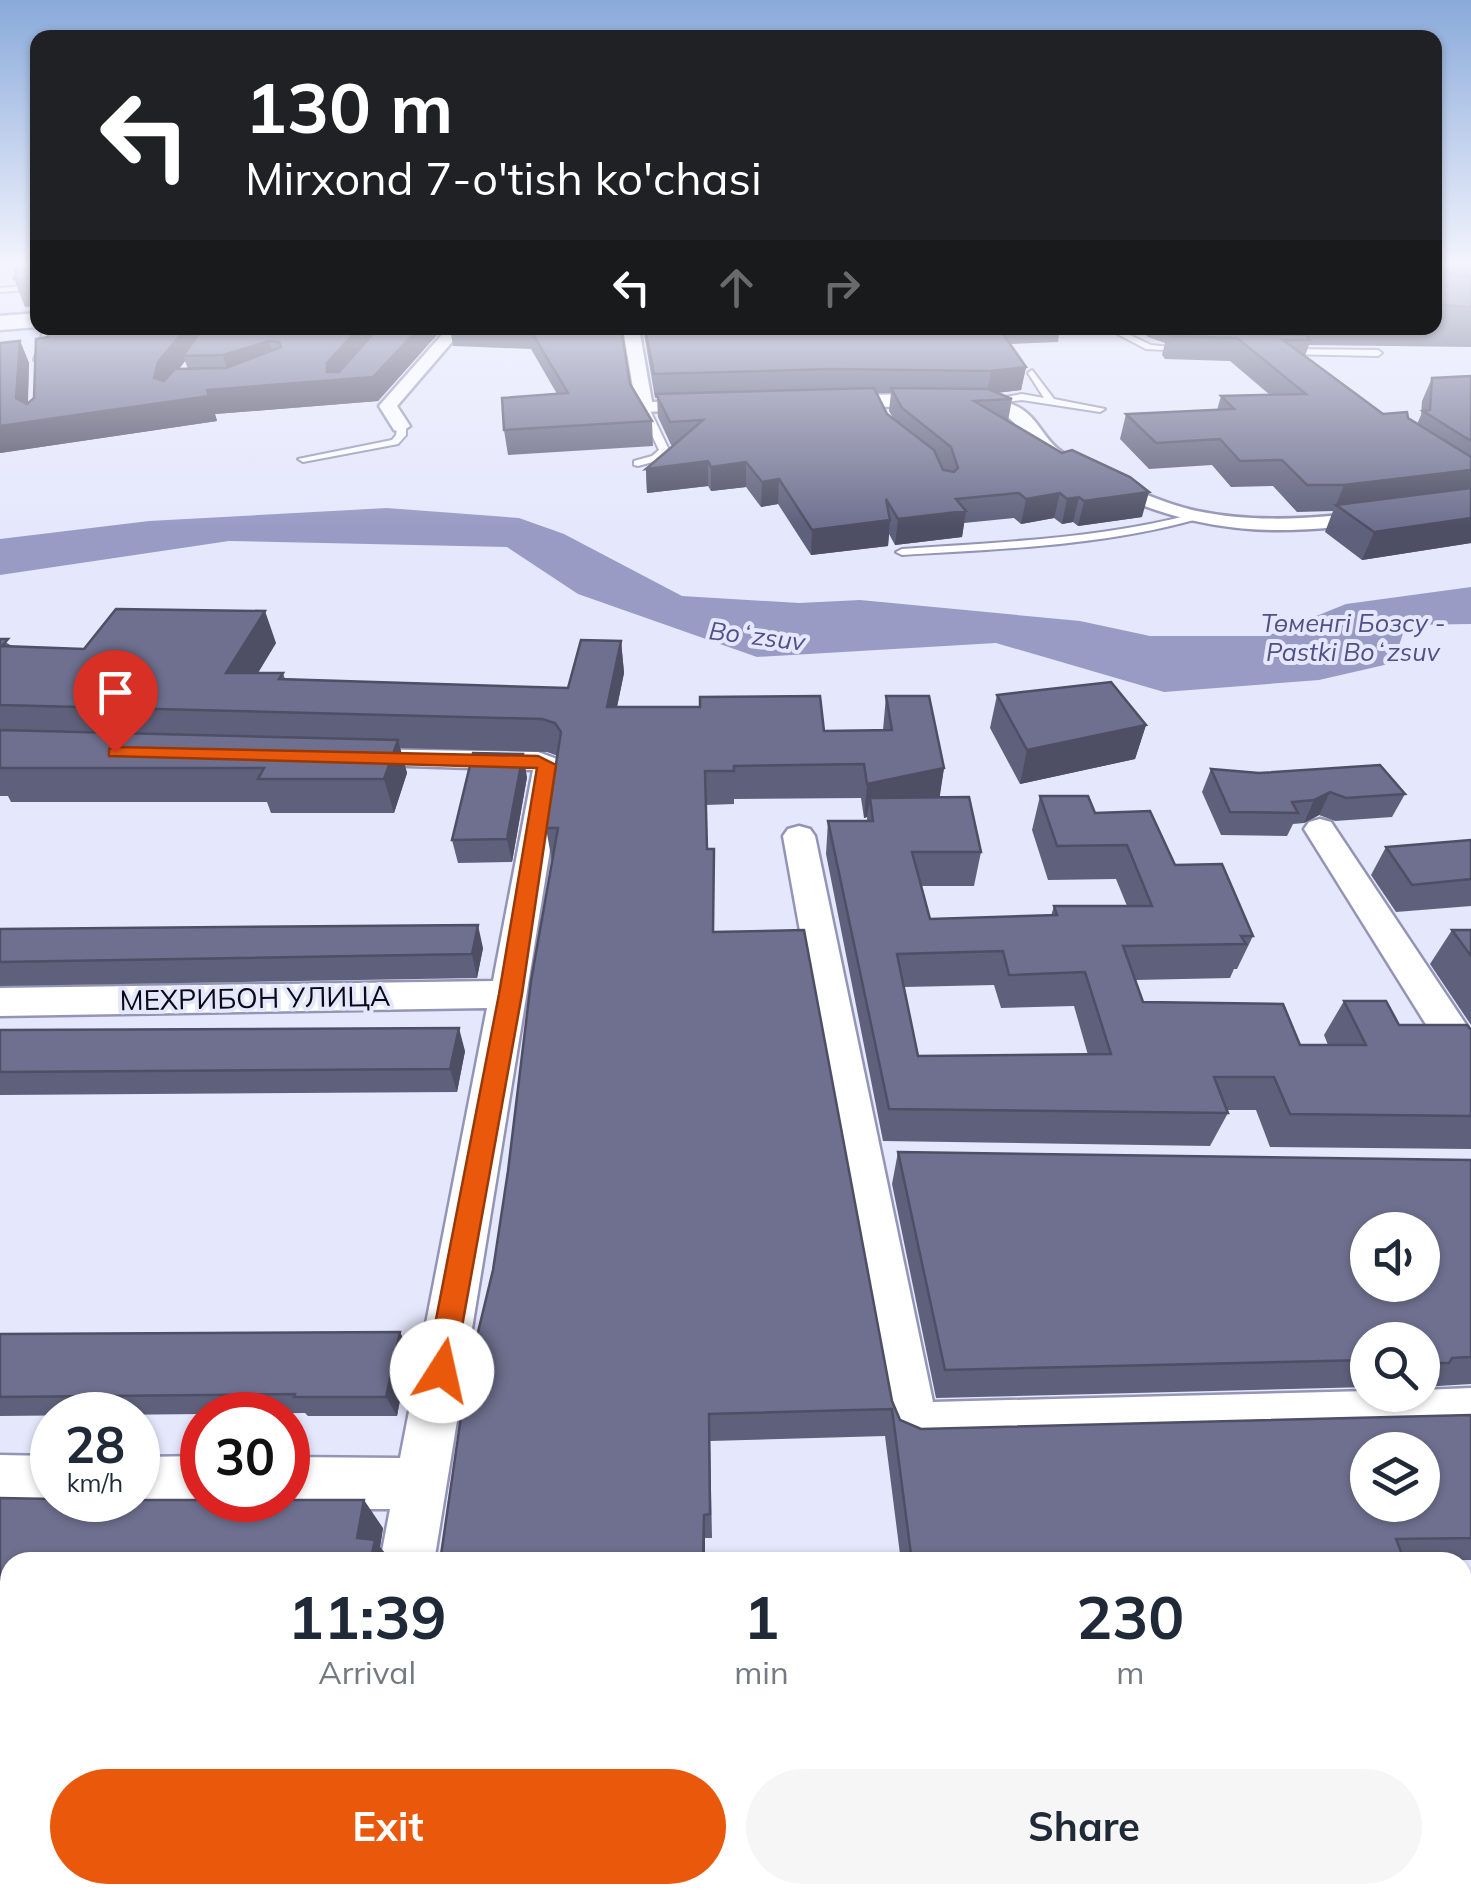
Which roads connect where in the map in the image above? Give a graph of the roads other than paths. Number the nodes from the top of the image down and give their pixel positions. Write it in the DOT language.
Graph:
graph roads {
  1 [pos="41,350"];
  2 [pos="437,350"];
  3 [pos="635,350"];
  4 [pos="1199,350"];
  5 [pos="1202,350"];
  6 [pos="1280,351"];
  7 [pos="1378,353"];
  8 [pos="36,368"];
  9 [pos="1032,373"];
  10 [pos="1050,400"];
  11 [pos="812,401"];
  12 [pos="983,402"];
  13 [pos="719,405"];
  14 [pos="644,408"];
  15 [pos="1100,409"];
  16 [pos="401,426"];
  17 [pos="302,460"];
  18 [pos="638,463"];
  19 [pos="1471,503"];
  20 [pos="1194,517"];
  21 [pos="902,552"];
  22 [pos="319,757"];
  23 [pos="1320,829"];
  24 [pos="798,836"];
  25 [pos="510,994"];
  26 [pos="0,1002"];
  27 [pos="1471,1063"];
  28 [pos="1471,1414"];
  29 [pos="0,1481"];
  30 [pos="30,1481"];
  31 [pos="310,1483"];
  32 [pos="421,1484"];
  33 [pos="409,1552"];
  1 -- 8 [label="lane"];
  2 -- 16 [label="street"];
  3 -- 14 [label="street"];
  4 -- 5 [label="lane"];
  6 -- 7 [label="lane"];
  9 -- 10 [label="lane"];
  10 -- 12 [label="lane"];
  10 -- 15 [label="lane"];
  11 -- 12 [label="street"];
  12 -- 20 [label="street"];
  13 -- 14 [label="street"];
  14 -- 18 [label="lane"];
  16 -- 17 [label="lane"];
  19 -- 20 [label="street"];
  20 -- 21 [label="lane"];
  22 -- 25 [label="street"];
  23 -- 27 [label="street"];
  24 -- 28 [label="street"];
  25 -- 26 [label="street, МЕХРИБОН УЛИЦА"];
  25 -- 32 [label="street"];
  29 -- 30 [label="street"];
  31 -- 32 [label="street"];
  32 -- 33 [label="street"];
}
